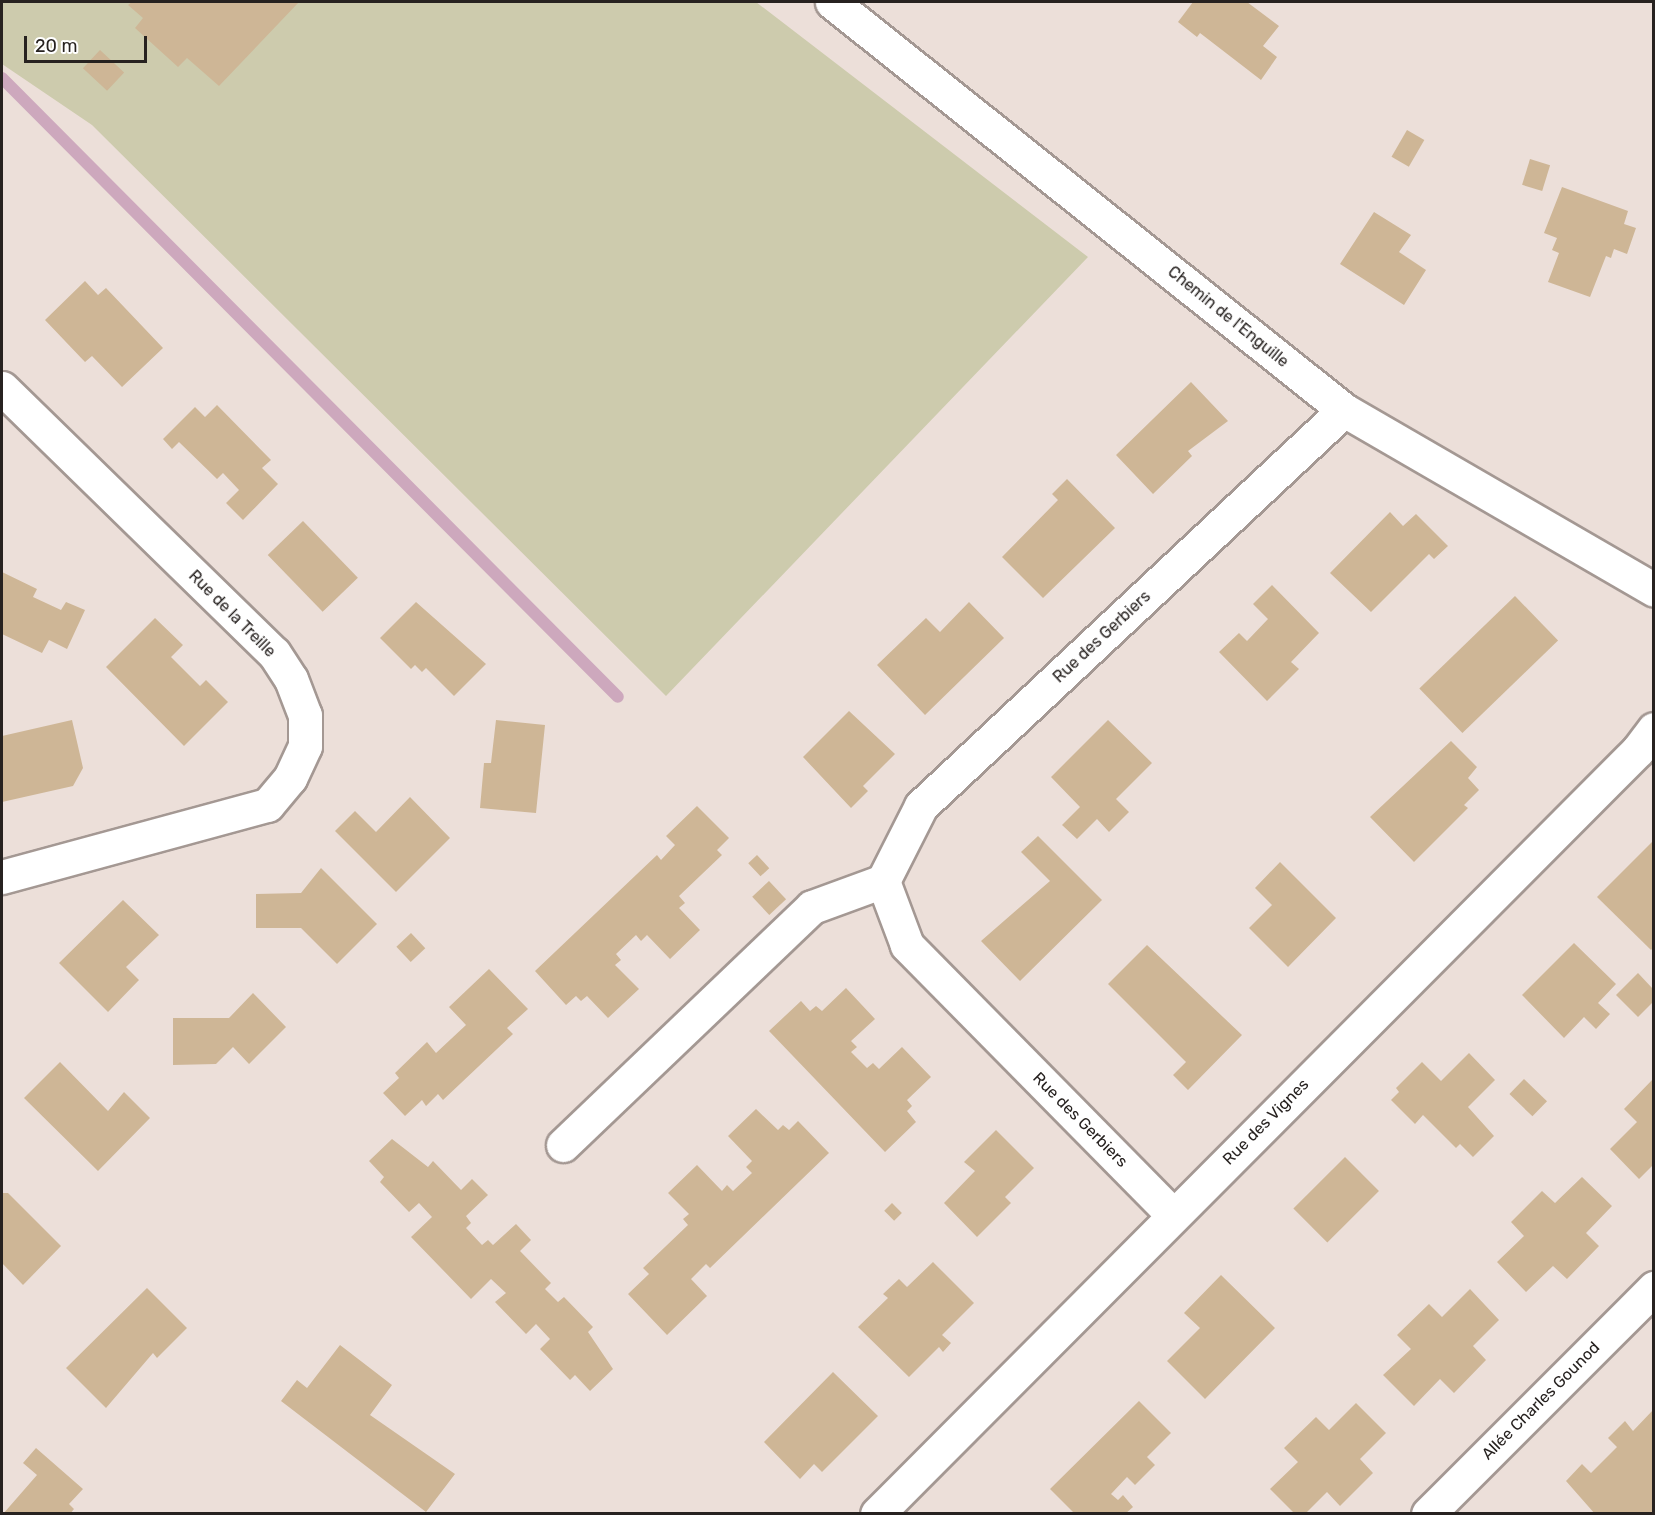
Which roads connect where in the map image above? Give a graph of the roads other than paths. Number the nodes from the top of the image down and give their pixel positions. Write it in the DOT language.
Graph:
graph roads {
  1 [pos="832,2"];
  2 [pos="2,388"];
  3 [pos="1344,410"];
  4 [pos="1653,590"];
  5 [pos="1653,729"];
  6 [pos="2,877"];
  7 [pos="883,881"];
  8 [pos="563,1146"];
  9 [pos="1173,1215"];
  10 [pos="1653,1288"];
  11 [pos="877,1514"];
  12 [pos="1428,1514"];
  1 -- 3 [label="street, Chemin de l'Enguille"];
  2 -- 6 [label="street, Rue de la Treille"];
  3 -- 4 [label="street, Chemin de l'Enguille"];
  3 -- 7 [label="street, Rue des Gerbiers"];
  5 -- 9 [label="street, Rue des Vignes"];
  7 -- 8 [label="street"];
  7 -- 9 [label="street, Rue des Gerbiers"];
  9 -- 11 [label="street, Rue des Vignes"];
  10 -- 12 [label="street, Allée Charles Gounod"];
}
